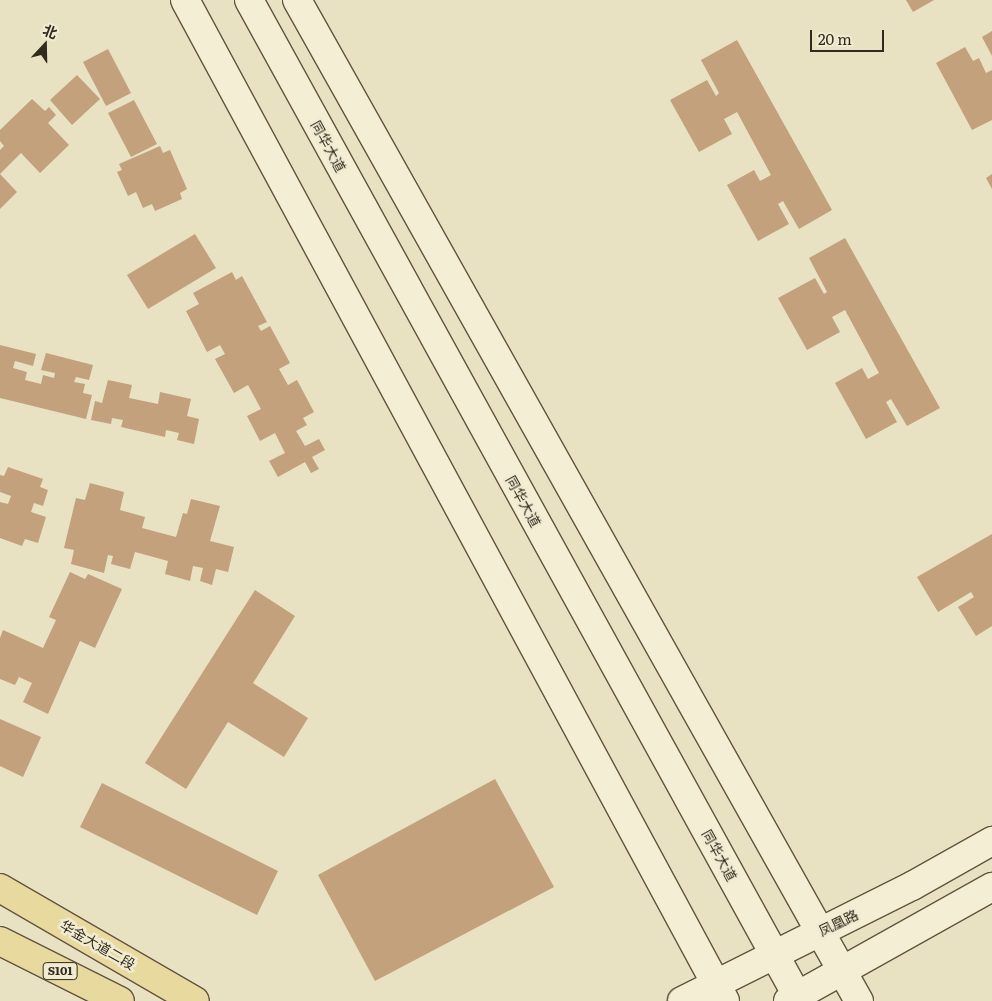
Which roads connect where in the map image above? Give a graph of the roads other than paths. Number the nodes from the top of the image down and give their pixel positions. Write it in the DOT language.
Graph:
graph roads {
  1 [pos="185,0"];
  2 [pos="249,0"];
  3 [pos="296,0"];
  4 [pos="992,841"];
  5 [pos="992,887"];
  6 [pos="0,888"];
  7 [pos="0,941"];
  8 [pos="843,971"];
  9 [pos="720,992"];
  10 [pos="795,999"];
  11 [pos="120,1001"];
  12 [pos="195,1001"];
  13 [pos="682,1001"];
  14 [pos="859,1001"];
  1 -- 9 [label="main road"];
  2 -- 10 [label="main road, 同华大道"];
  3 -- 8 [label="main road"];
  4 -- 9 [label="main road, 凤凰路"];
  5 -- 8 [label="main road"];
  6 -- 12 [label="main road, 华金大道二段"];
  7 -- 11 [label="main road, S101"];
  8 -- 10 [label="main road"];
  8 -- 14 [label="main road"];
  9 -- 13 [label="main road, 凤凰路"];
}
